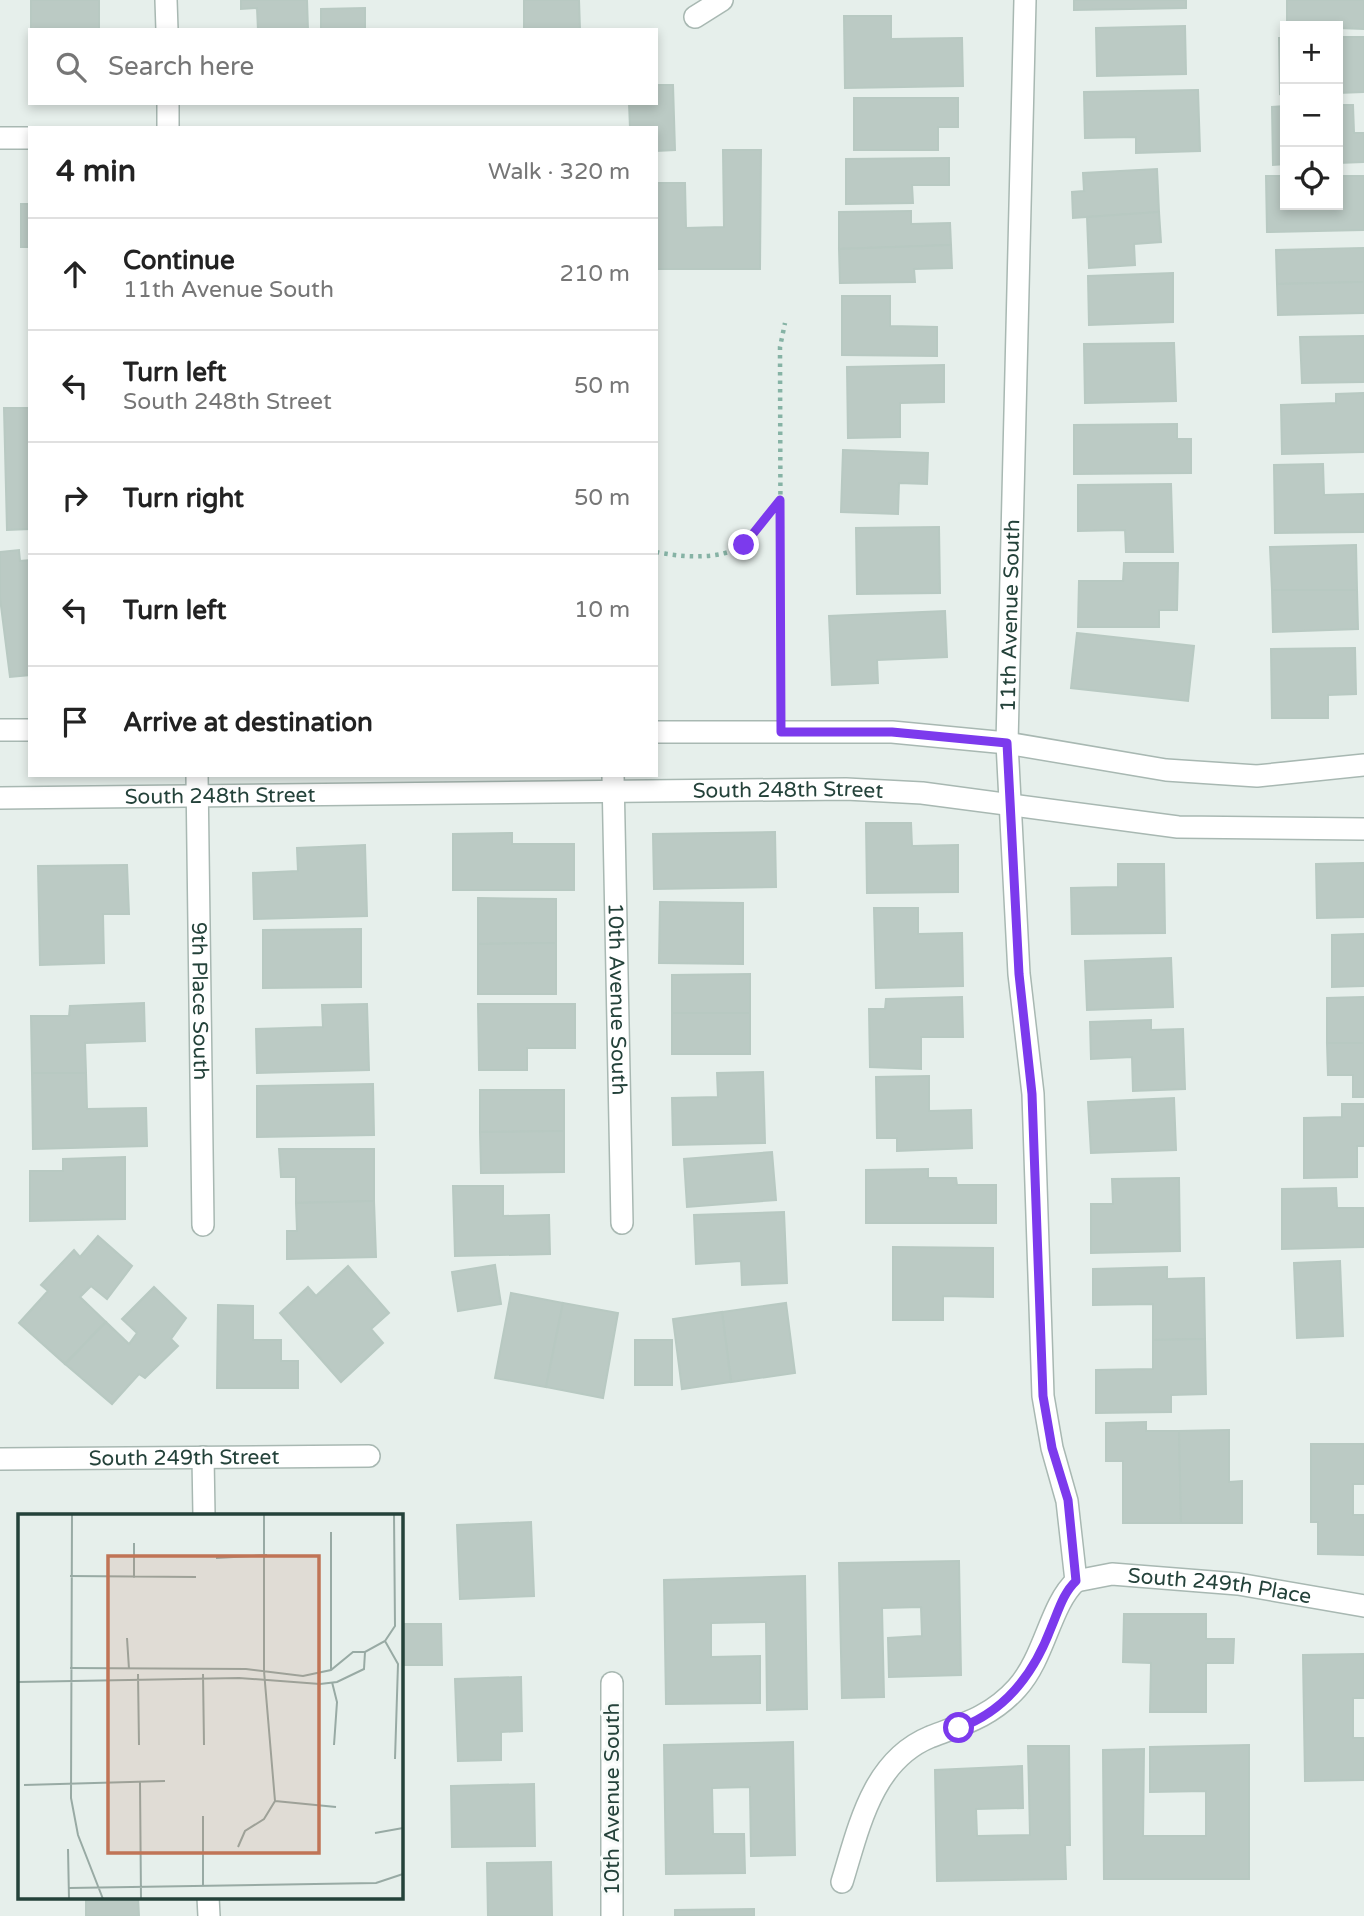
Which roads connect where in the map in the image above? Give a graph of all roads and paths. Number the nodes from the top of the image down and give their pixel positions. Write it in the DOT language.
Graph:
graph roads {
  1 [pos="166,0"];
  2 [pos="722,0"];
  3 [pos="1025,0"];
  4 [pos="695,17"];
  5 [pos="167,28"];
  6 [pos="168,105"];
  7 [pos="168,126"];
  8 [pos="0,138"];
  9 [pos="28,138"];
  10 [pos="785,323"];
  11 [pos="780,500"];
  12 [pos="658,552"];
  13 [pos="0,730"];
  14 [pos="28,730"];
  15 [pos="658,732"];
  16 [pos="781,732"];
  17 [pos="1007,743"];
  18 [pos="1364,765"];
  19 [pos="613,784"];
  20 [pos="198,785"];
  21 [pos="0,798"];
  22 [pos="1012,806"];
  23 [pos="1364,829"];
  24 [pos="622,1223"];
  25 [pos="203,1225"];
  26 [pos="369,1456"];
  27 [pos="203,1457"];
  28 [pos="0,1459"];
  29 [pos="204,1514"];
  30 [pos="1076,1581"];
  31 [pos="1364,1606"];
  32 [pos="612,1683"];
  33 [pos="842,1882"];
  34 [pos="208,1898"];
  35 [pos="209,1916"];
  36 [pos="612,1916"];
  1 -- 5 [label="street"];
  2 -- 4 [label="street"];
  3 -- 17 [label="street, 11th Avenue South"];
  6 -- 7 [label="street"];
  8 -- 9 [label="street"];
  10 -- 11 [label="path"];
  11 -- 12 [label="path"];
  11 -- 16 [label="path"];
  13 -- 14 [label="street"];
  15 -- 16 [label="street"];
  16 -- 17 [label="street"];
  17 -- 18 [label="street"];
  17 -- 22 [label="street, 11th Avenue South"];
  19 -- 20 [label="street, South 248th Street"];
  19 -- 22 [label="street, South 248th Street"];
  19 -- 24 [label="street, 10th Avenue South"];
  20 -- 21 [label="street, South 248th Street"];
  20 -- 25 [label="street, 9th Place South"];
  22 -- 23 [label="street, South 248th Street"];
  22 -- 30 [label="street, 11th Avenue South"];
  26 -- 27 [label="street, South 249th Street"];
  27 -- 28 [label="street, South 249th Street"];
  27 -- 29 [label="street"];
  30 -- 31 [label="street, South 249th Place"];
  30 -- 33 [label="street"];
  32 -- 36 [label="street, 10th Avenue South"];
  34 -- 35 [label="street"];
}
